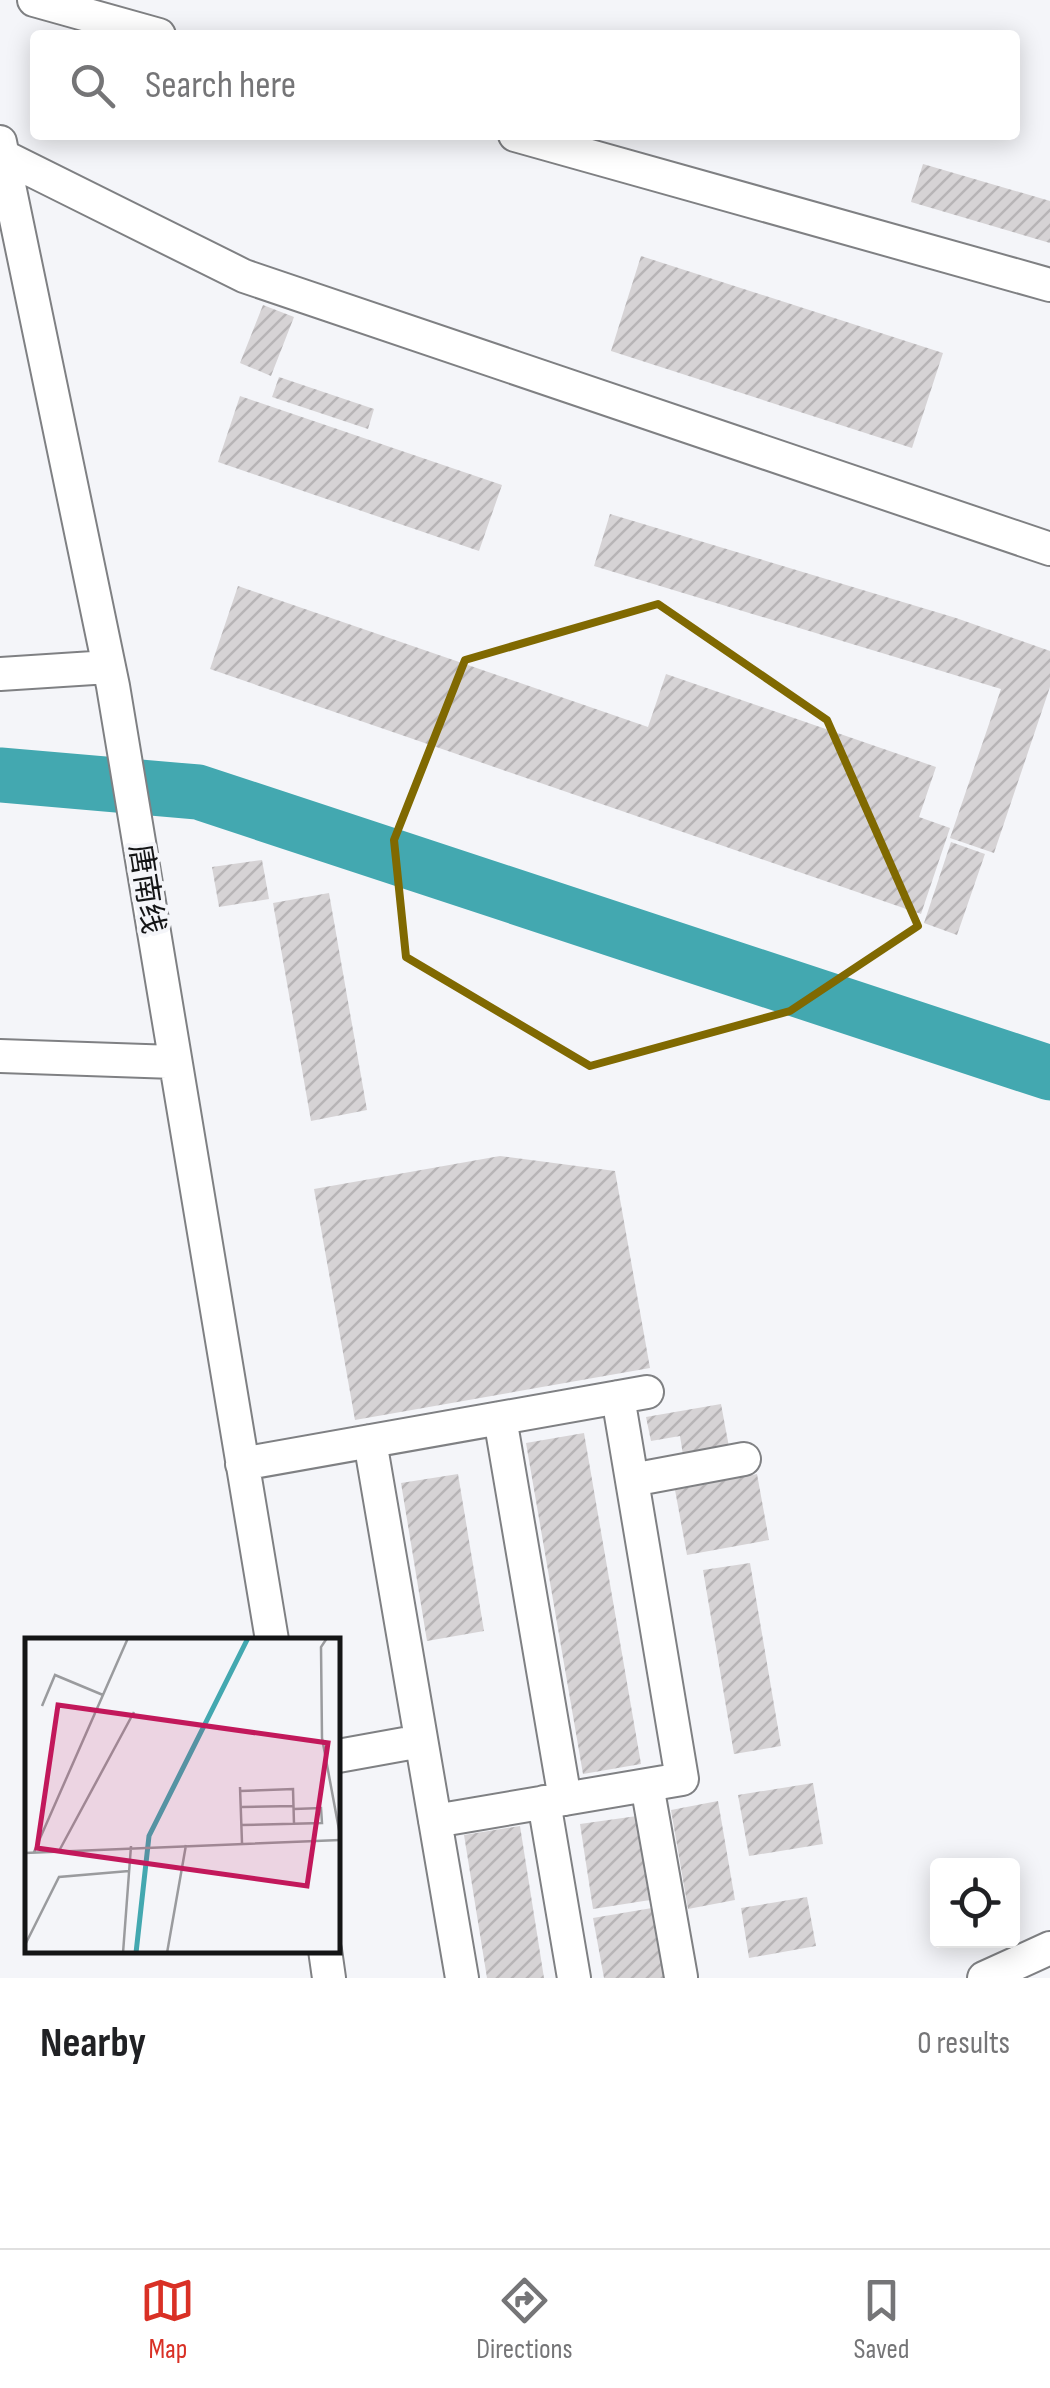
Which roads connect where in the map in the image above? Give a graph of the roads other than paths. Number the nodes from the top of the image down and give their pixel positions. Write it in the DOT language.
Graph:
graph roads {
  1 [pos="34,0"];
  2 [pos="141,30"];
  3 [pos="533,140"];
  4 [pos="1,149"];
  5 [pos="1050,286"];
  6 [pos="1050,550"];
  7 [pos="0,674"];
  8 [pos="111,676"];
  9 [pos="0,1056"];
  10 [pos="174,1062"];
  11 [pos="500,1418"];
  12 [pos="370,1441"];
  13 [pos="744,1459"];
  14 [pos="242,1464"];
  15 [pos="632,1480"];
  16 [pos="272,1638"];
  17 [pos="422,1741"];
  18 [pos="340,1756"];
  19 [pos="647,1785"];
  20 [pos="554,1801"];
  21 [pos="435,1821"];
  22 [pos="1050,1948"];
  23 [pos="326,1953"];
  24 [pos="330,1978"];
  25 [pos="462,1978"];
  26 [pos="574,1978"];
  27 [pos="680,1978"];
  28 [pos="984,1978"];
  1 -- 2 [label="street"];
  3 -- 5 [label="street"];
  4 -- 6 [label="street"];
  4 -- 8 [label="street, 唐南线"];
  7 -- 8 [label="street"];
  8 -- 10 [label="street, 唐南线"];
  9 -- 10 [label="street"];
  10 -- 14 [label="street, 唐南线"];
  11 -- 12 [label="street"];
  11 -- 15 [label="street"];
  11 -- 20 [label="street"];
  12 -- 14 [label="street"];
  12 -- 17 [label="street"];
  13 -- 15 [label="street"];
  14 -- 16 [label="street, 唐南线"];
  15 -- 19 [label="street"];
  17 -- 18 [label="street"];
  17 -- 21 [label="street"];
  19 -- 20 [label="street"];
  19 -- 27 [label="street"];
  20 -- 21 [label="street"];
  20 -- 26 [label="street"];
  21 -- 25 [label="street"];
  22 -- 28 [label="street"];
  23 -- 24 [label="street"];
}
